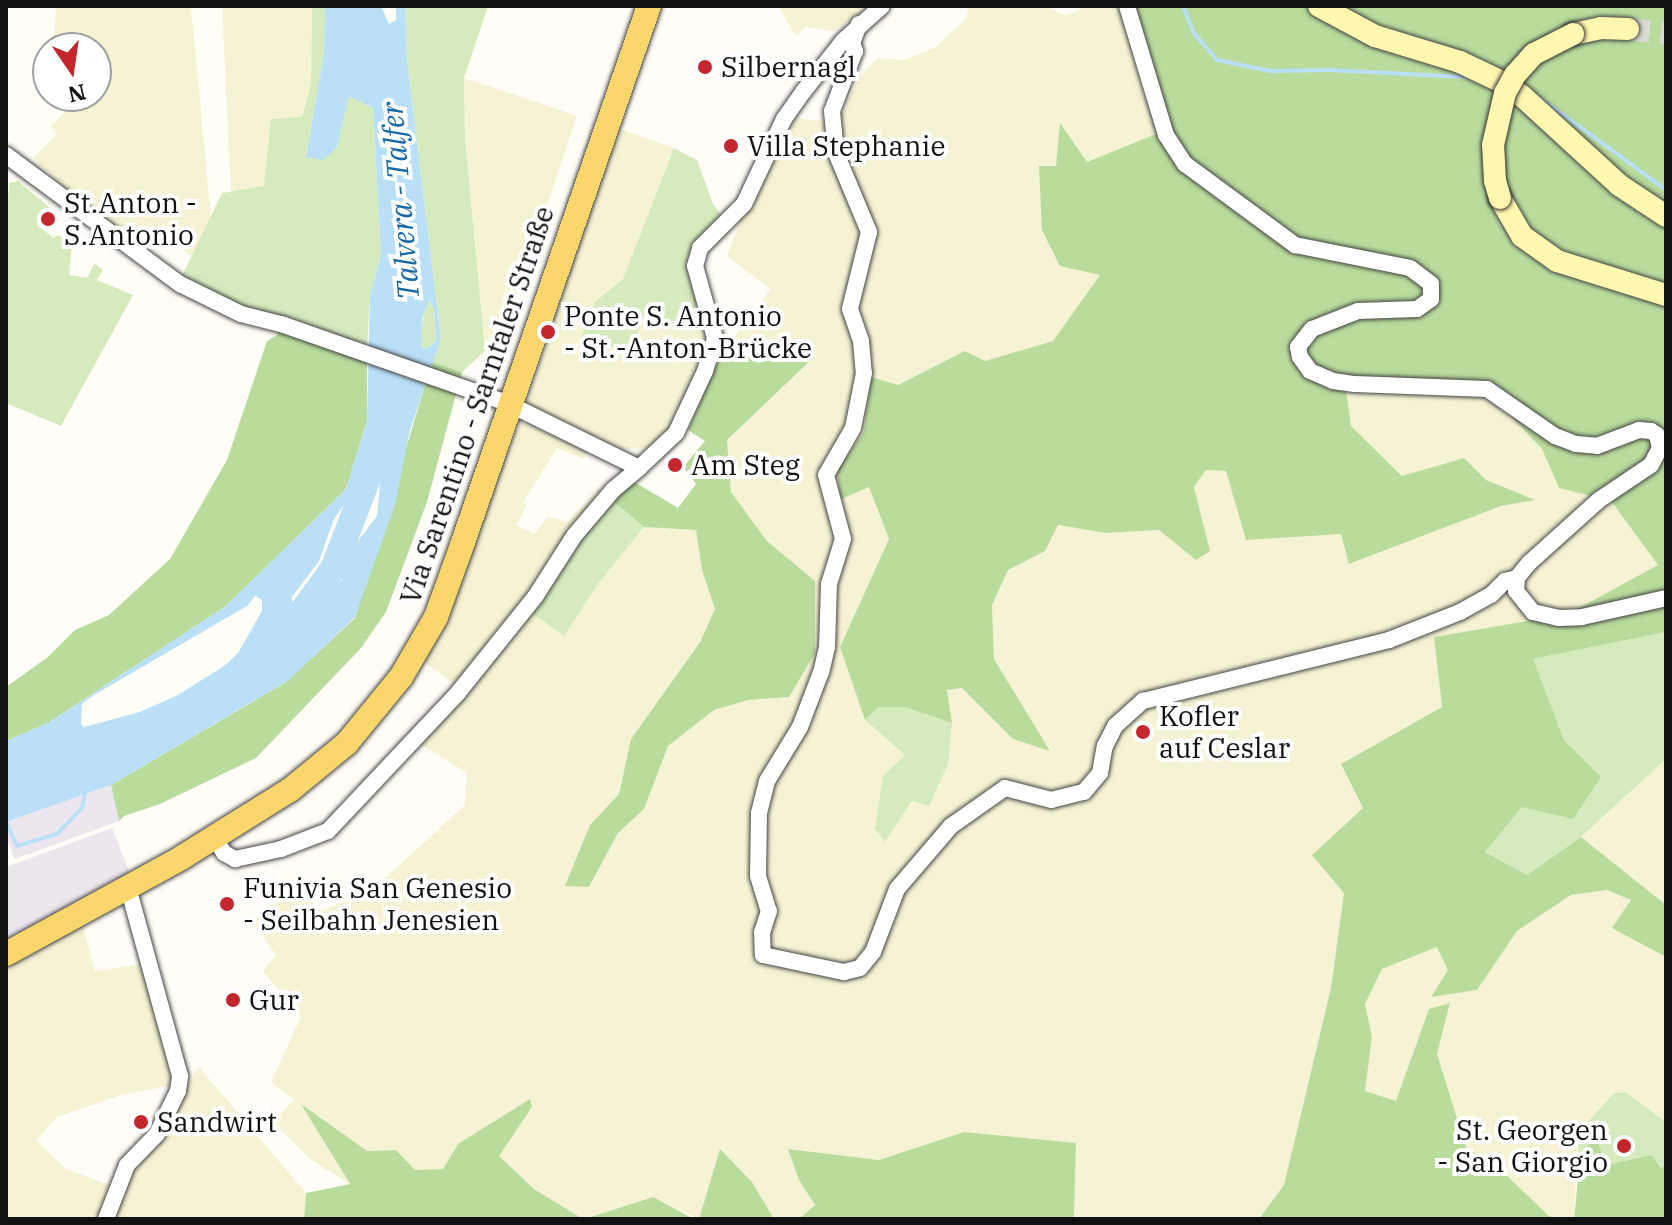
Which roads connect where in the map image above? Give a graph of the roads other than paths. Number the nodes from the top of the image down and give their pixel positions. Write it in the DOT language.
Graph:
graph roads {
  1 [pos="649,6"];
  2 [pos="882,6"];
  3 [pos="1127,6"];
  4 [pos="1319,6"];
  5 [pos="859,24"];
  6 [pos="1628,29"];
  7 [pos="6,155"];
  8 [pos="1666,216"];
  9 [pos="1666,295"];
  10 [pos="499,400"];
  11 [pos="639,468"];
  12 [pos="1517,578"];
  13 [pos="1666,598"];
  14 [pos="215,838"];
  15 [pos="128,887"];
  16 [pos="6,954"];
  17 [pos="106,1219"];
  1 -- 10 [label="main road, Via Sarentino - Sarntaler Straße"];
  2 -- 5 [label="street"];
  3 -- 12 [label="street"];
  4 -- 8 [label="main road"];
  5 -- 11 [label="street"];
  5 -- 12 [label="street"];
  6 -- 9 [label="main road, bridge"];
  7 -- 10 [label="street"];
  10 -- 11 [label="street"];
  10 -- 14 [label="main road, Via Sarentino - Sarntaler Straße"];
  11 -- 14 [label="street"];
  12 -- 13 [label="street"];
  14 -- 15 [label="main road, Via Sarentino - Sarntaler Straße"];
  15 -- 16 [label="main road, Via Sarentino - Sarntaler Straße"];
  15 -- 17 [label="street"];
}
